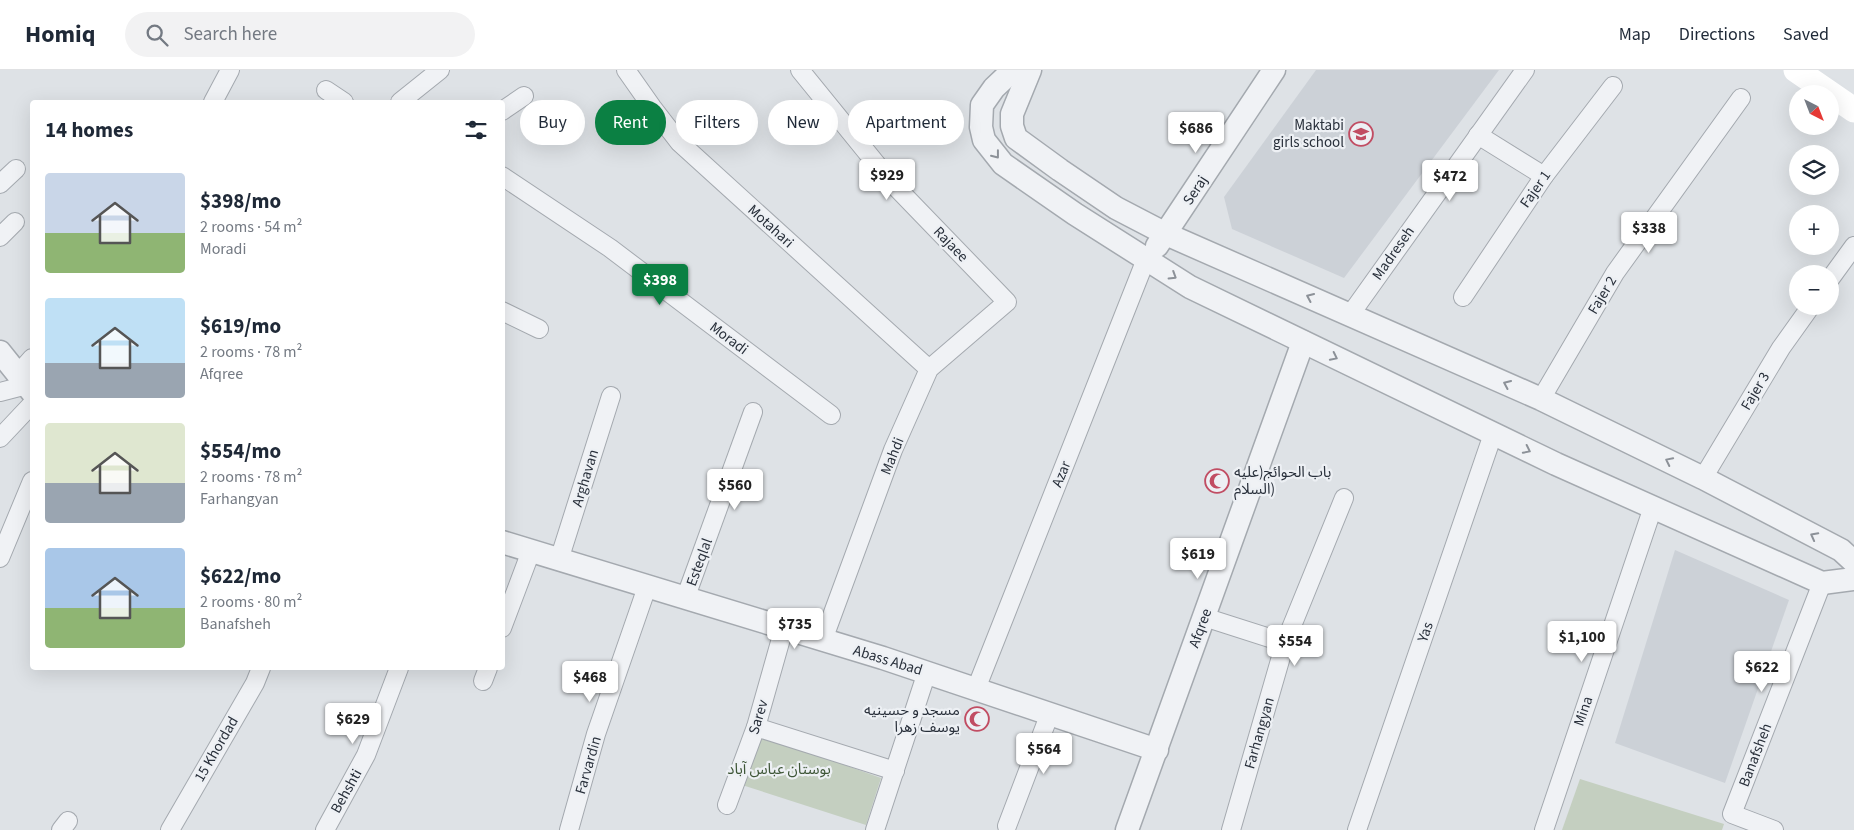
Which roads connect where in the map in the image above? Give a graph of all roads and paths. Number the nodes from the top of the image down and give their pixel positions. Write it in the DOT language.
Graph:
graph roads {
  1 [pos="230,70"];
  2 [pos="440,70"];
  3 [pos="626,70"];
  4 [pos="800,70"];
  5 [pos="1013,70"];
  6 [pos="1030,70"];
  7 [pos="1274,70"];
  8 [pos="1525,70"];
  9 [pos="1796,70"];
  10 [pos="1613,86"];
  11 [pos="326,90"];
  12 [pos="524,96"];
  13 [pos="1741,98"];
  14 [pos="214,100"];
  15 [pos="341,100"];
  16 [pos="402,100"];
  17 [pos="505,109"];
  18 [pos="1854,110"];
  19 [pos="1478,134"];
  20 [pos="16,169"];
  21 [pos="1544,176"];
  22 [pos="505,178"];
  23 [pos="0,184"];
  24 [pos="15,222"];
  25 [pos="1166,234"];
  26 [pos="0,238"];
  27 [pos="1854,246"];
  28 [pos="1146,259"];
  29 [pos="1839,267"];
  30 [pos="1463,297"];
  31 [pos="1007,302"];
  32 [pos="505,312"];
  33 [pos="1350,315"];
  34 [pos="1805,315"];
  35 [pos="539,329"];
  36 [pos="1303,342"];
  37 [pos="0,352"];
  38 [pos="929,369"];
  39 [pos="30,370"];
  40 [pos="27,389"];
  41 [pos="0,392"];
  42 [pos="611,396"];
  43 [pos="1541,399"];
  44 [pos="753,412"];
  45 [pos="832,415"];
  46 [pos="1493,434"];
  47 [pos="0,438"];
  48 [pos="1703,478"];
  49 [pos="30,492"];
  50 [pos="1344,498"];
  51 [pos="1653,508"];
  52 [pos="505,543"];
  53 [pos="531,551"];
  54 [pos="0,558"];
  55 [pos="559,560"];
  56 [pos="1854,562"];
  57 [pos="1854,579"];
  58 [pos="1822,583"];
  59 [pos="647,587"];
  60 [pos="686,599"];
  61 [pos="1204,617"];
  62 [pos="505,620"];
  63 [pos="784,628"];
  64 [pos="823,640"];
  65 [pos="1285,642"];
  66 [pos="260,670"];
  67 [pos="398,670"];
  68 [pos="928,672"];
  69 [pos="976,689"];
  70 [pos="1050,714"];
  71 [pos="756,727"];
  72 [pos="1157,750"];
  73 [pos="895,771"];
  74 [pos="727,805"];
  75 [pos="1007,826"];
  76 [pos="170,830"];
  77 [pos="325,830"];
  78 [pos="569,830"];
  79 [pos="875,830"];
  80 [pos="1127,830"];
  81 [pos="1231,830"];
  82 [pos="1357,830"];
  83 [pos="1544,830"];
  84 [pos="1774,830"];
  1 -- 14 [label="street"];
  2 -- 16 [label="street"];
  3 -- 38 [label="street, Motahari"];
  4 -- 31 [label="street, Rajaee"];
  5 -- 28 [label="street, one-way"];
  6 -- 25 [label="street"];
  7 -- 25 [label="street, Seraj"];
  8 -- 19 [label="street, Madreseh"];
  9 -- 18 [label="main road"];
  10 -- 21 [label="street, Fajer 1"];
  11 -- 15 [label="street"];
  12 -- 17 [label="street"];
  13 -- 43 [label="street, Fajer 2"];
  19 -- 21 [label="street"];
  19 -- 33 [label="street, Madreseh"];
  20 -- 23 [label="street"];
  21 -- 30 [label="street, Fajer 1"];
  22 -- 45 [label="street, Moradi"];
  24 -- 26 [label="street"];
  25 -- 28 [label="street, Seraj"];
  33 -- 25 [label="street, one-way"];
  27 -- 29 [label="street"];
  28 -- 36 [label="street, one-way"];
  28 -- 69 [label="street, Azar"];
  31 -- 38 [label="street, Mahdi"];
  32 -- 35 [label="street"];
  43 -- 33 [label="street, one-way"];
  34 -- 48 [label="street, Fajer 3"];
  36 -- 46 [label="street, one-way"];
  36 -- 61 [label="street, Afqree"];
  37 -- 40 [label="street"];
  38 -- 64 [label="street, Mahdi"];
  39 -- 40 [label="street"];
  40 -- 41 [label="street"];
  40 -- 47 [label="street"];
  42 -- 55 [label="street, Arghavan"];
  48 -- 43 [label="street, one-way"];
  44 -- 60 [label="street, Esteqlal"];
  46 -- 51 [label="street, one-way"];
  46 -- 82 [label="street, Yas"];
  56 -- 48 [label="street, one-way"];
  49 -- 54 [label="street"];
  50 -- 65 [label="street, Farhangyan"];
  51 -- 58 [label="street"];
  51 -- 83 [label="street, Mina"];
  52 -- 53 [label="street, Abass Abad"];
  53 -- 55 [label="street, Abass Abad"];
  53 -- 62 [label="street"];
  55 -- 59 [label="street, Abass Abad"];
  57 -- 58 [label="street"];
  58 -- 84 [label="street, Banafsheh"];
  59 -- 60 [label="street, Abass Abad"];
  59 -- 78 [label="street, Farvardin"];
  60 -- 63 [label="street, Abass Abad"];
  61 -- 65 [label="street"];
  61 -- 72 [label="street, Afqree"];
  63 -- 64 [label="street, Abass Abad"];
  63 -- 71 [label="street, Sarev"];
  64 -- 68 [label="street, Abass Abad"];
  65 -- 81 [label="street, Farhangyan"];
  66 -- 76 [label="street, 15 Khordad"];
  67 -- 77 [label="street, Behshti"];
  68 -- 69 [label="street, Abass Abad"];
  68 -- 73 [label="street"];
  69 -- 70 [label="street, Abass Abad"];
  70 -- 72 [label="street, Abass Abad"];
  70 -- 75 [label="street"];
  71 -- 73 [label="street"];
  71 -- 74 [label="street, Sarev"];
  72 -- 80 [label="street, Afqree"];
  73 -- 79 [label="street"];
}
